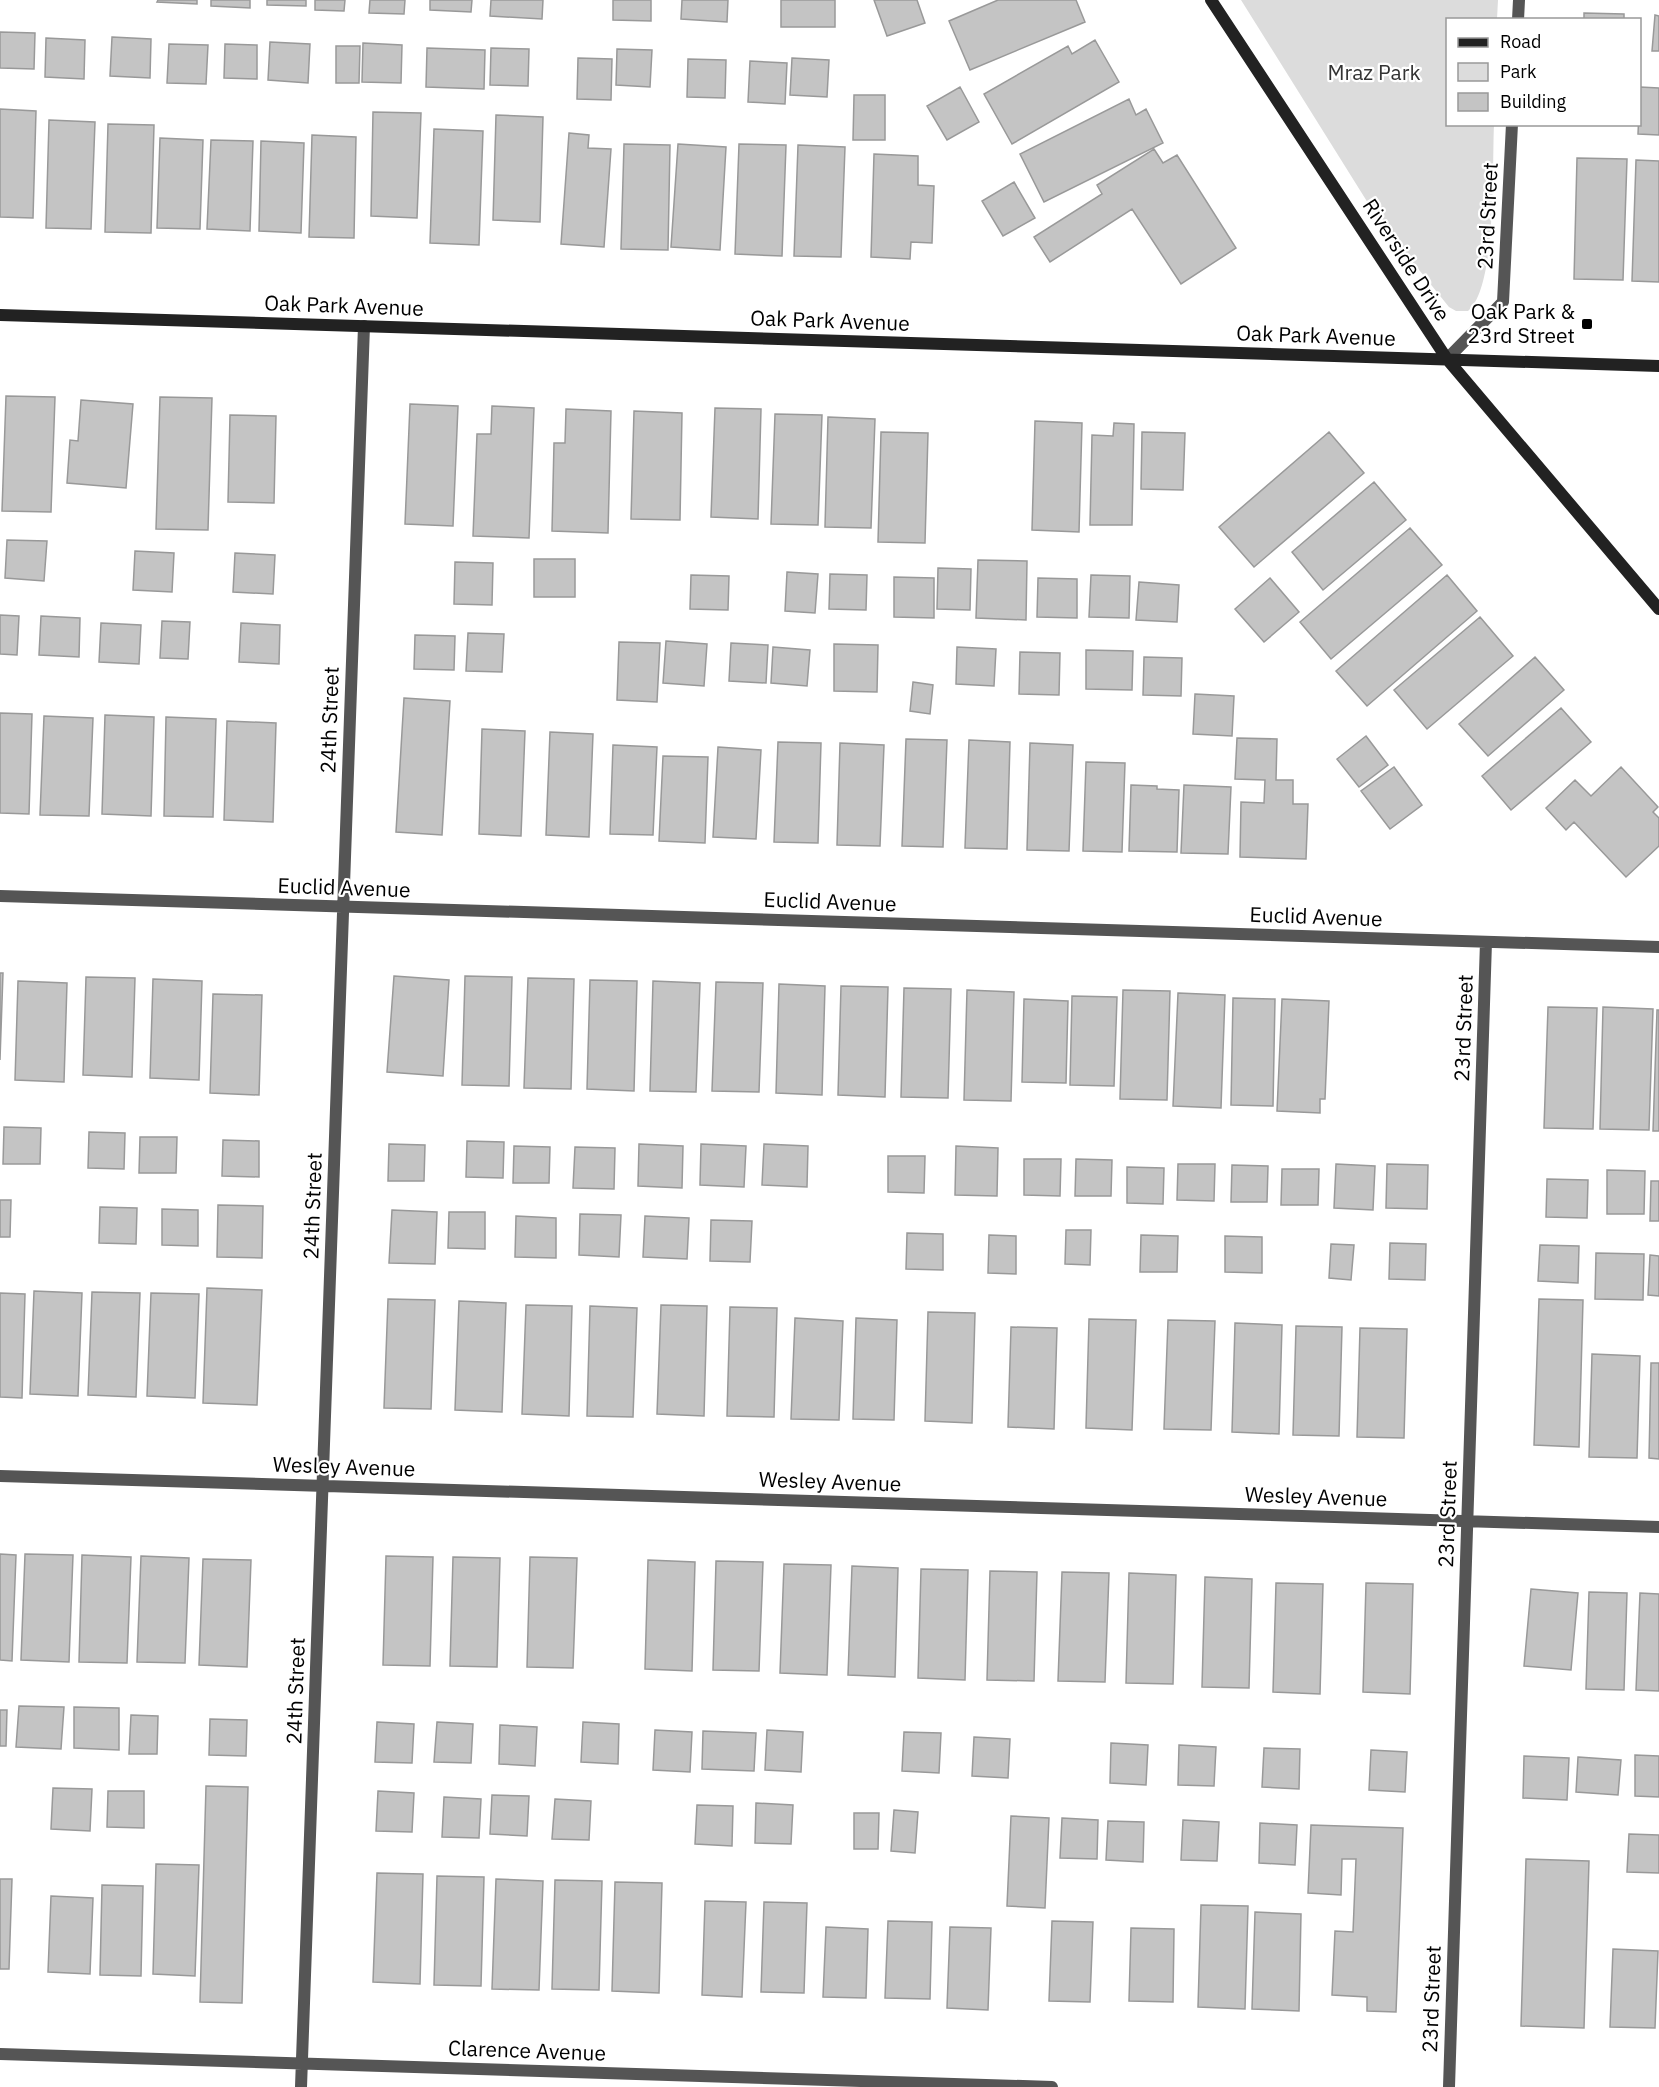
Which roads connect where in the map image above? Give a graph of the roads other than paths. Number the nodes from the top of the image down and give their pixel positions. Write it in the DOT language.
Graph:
graph roads {
  1 [pos="1211,0"];
  2 [pos="1519,0"];
  3 [pos="1518,18"];
  4 [pos="1512,126"];
  5 [pos="0,315"];
  6 [pos="363,326"];
  7 [pos="1447,359"];
  8 [pos="1659,366"];
  9 [pos="1659,609"];
  10 [pos="0,897"];
  11 [pos="343,907"];
  12 [pos="1486,942"];
  13 [pos="1659,947"];
  14 [pos="0,1476"];
  15 [pos="322,1486"];
  16 [pos="1467,1521"];
  17 [pos="1659,1527"];
  18 [pos="0,2054"];
  19 [pos="302,2064"];
  20 [pos="301,2087"];
  21 [pos="1053,2087"];
  22 [pos="1449,2087"];
  1 -- 7 [label="street, Riverside Drive"];
  2 -- 3 [label="street"];
  4 -- 7 [label="street, 23rd Street"];
  5 -- 6 [label="street, Oak Park Avenue"];
  6 -- 7 [label="street, Oak Park Avenue"];
  6 -- 11 [label="street, 24th Street"];
  7 -- 8 [label="street, Oak Park Avenue"];
  7 -- 9 [label="street, Riverside Drive"];
  10 -- 11 [label="street, Euclid Avenue"];
  11 -- 12 [label="street, Euclid Avenue"];
  11 -- 15 [label="street, 24th Street"];
  12 -- 13 [label="street, Euclid Avenue"];
  12 -- 16 [label="street, 23rd Street"];
  14 -- 15 [label="street, Wesley Avenue"];
  15 -- 16 [label="street, Wesley Avenue"];
  15 -- 19 [label="street, 24th Street"];
  16 -- 17 [label="street, Wesley Avenue"];
  16 -- 22 [label="street, 23rd Street"];
  18 -- 19 [label="street, Clarence Avenue"];
  19 -- 20 [label="street, 24th Street"];
  19 -- 21 [label="street, Clarence Avenue"];
}
